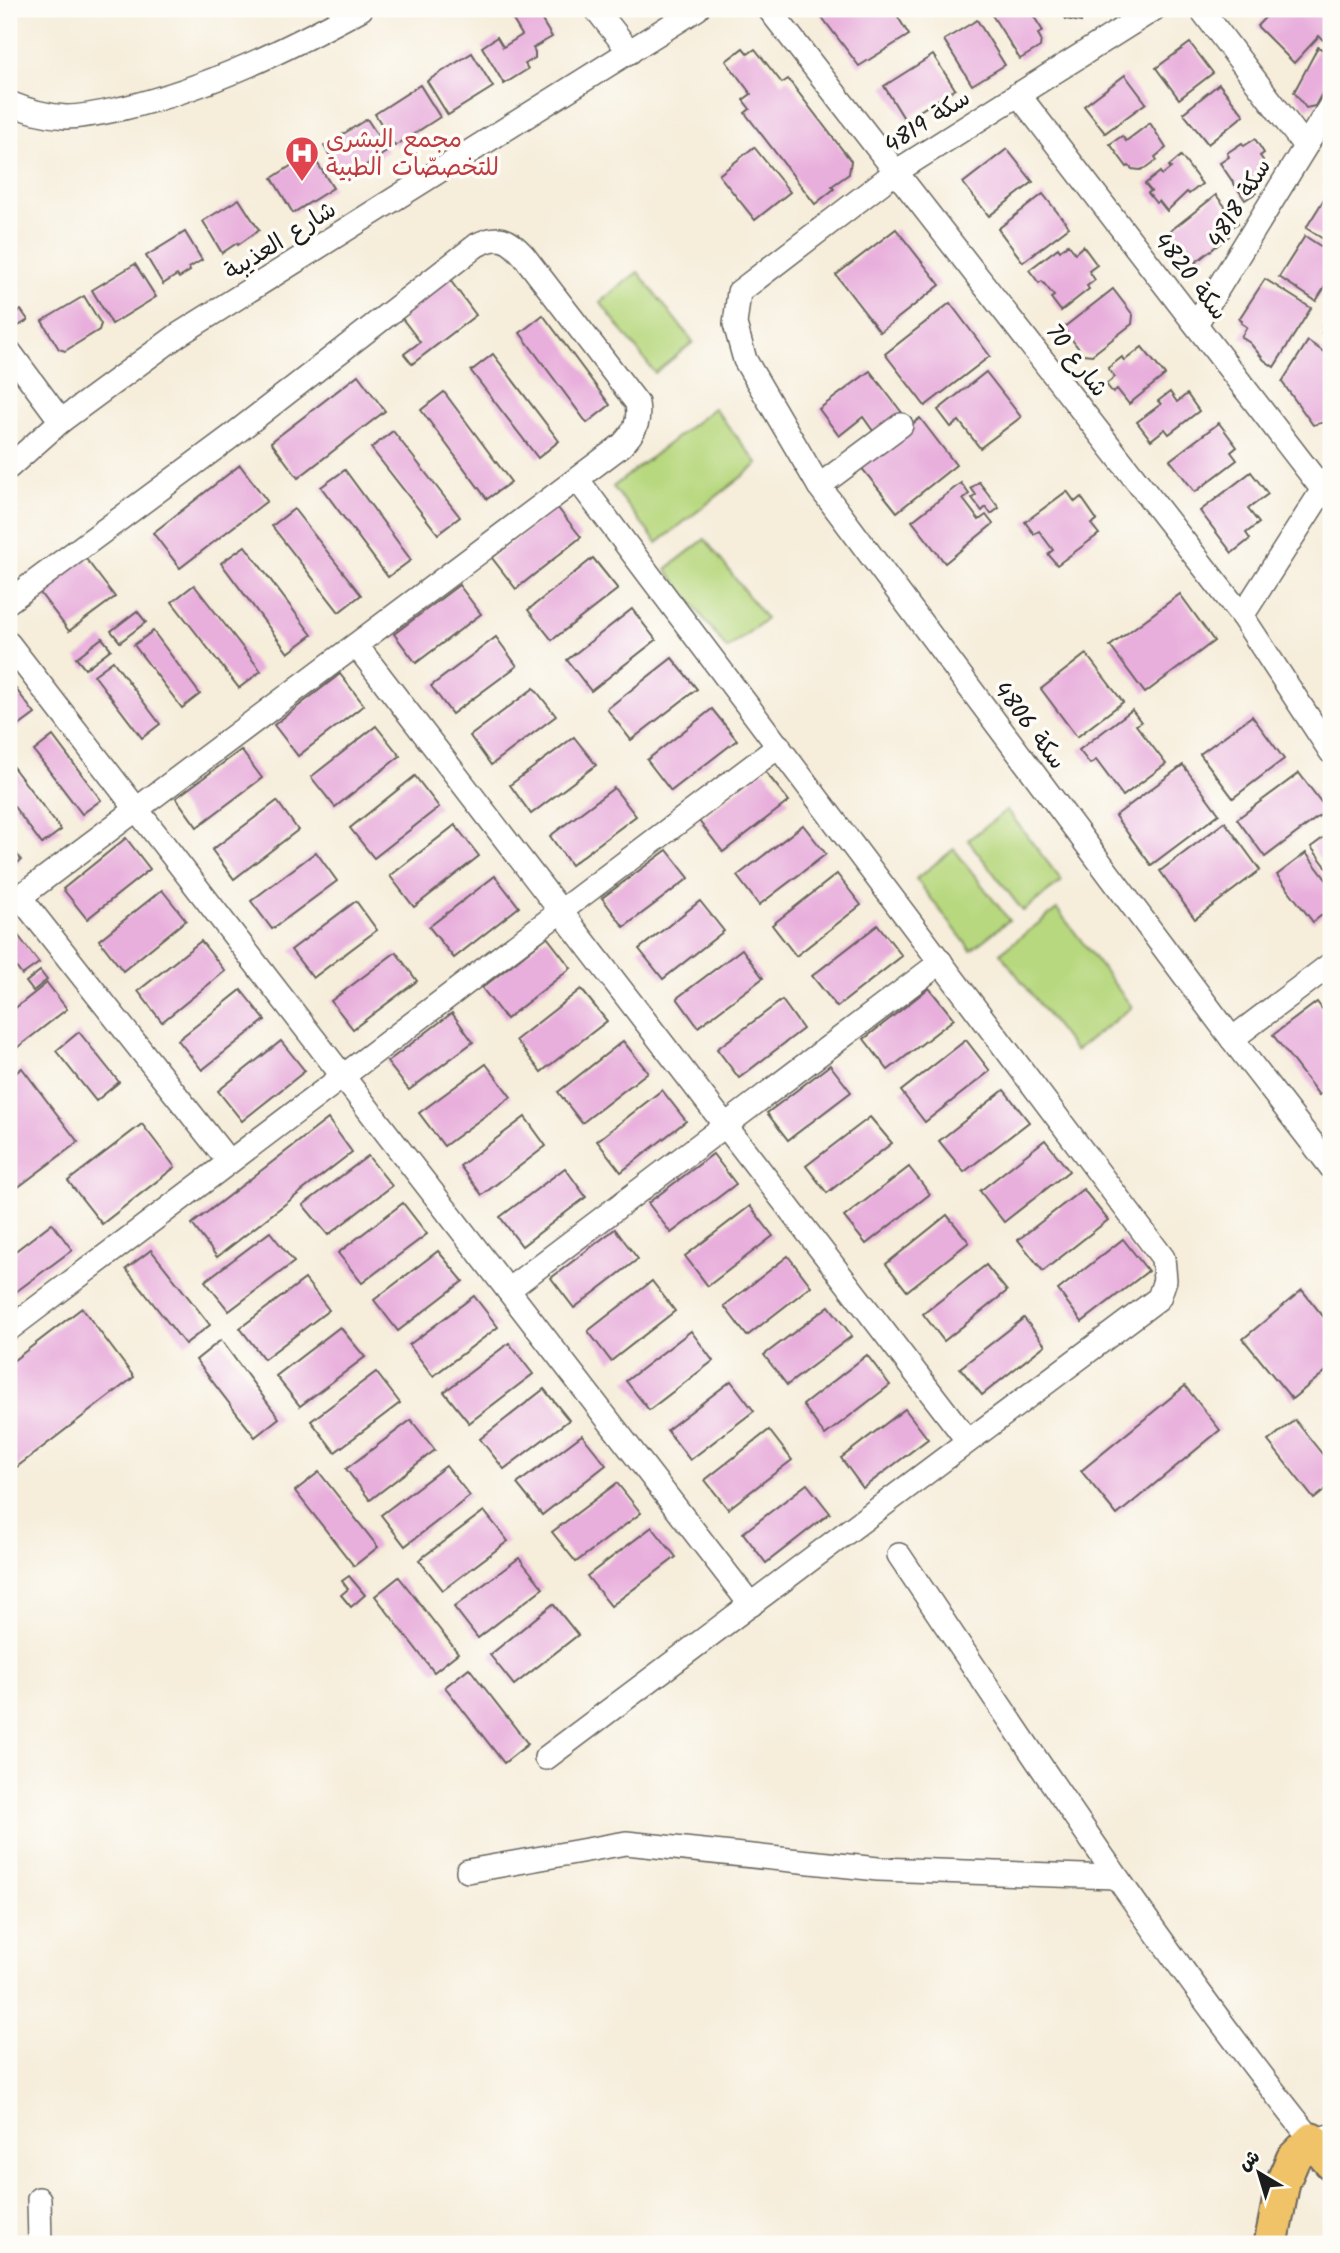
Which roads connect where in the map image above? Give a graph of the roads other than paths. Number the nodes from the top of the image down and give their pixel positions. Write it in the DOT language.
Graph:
graph roads {
  1 [pos="361,9"];
  2 [pos="596,9"];
  3 [pos="697,9"];
  4 [pos="769,9"];
  5 [pos="1154,9"];
  6 [pos="1201,9"];
  7 [pos="629,52"];
  8 [pos="1018,94"];
  9 [pos="9,103"];
  10 [pos="1331,105"];
  11 [pos="1305,146"];
  12 [pos="897,171"];
  13 [pos="739,292"];
  14 [pos="1195,324"];
  15 [pos="9,351"];
  16 [pos="61,421"];
  17 [pos="901,425"];
  18 [pos="9,467"];
  19 [pos="577,479"];
  20 [pos="1327,483"];
  21 [pos="819,486"];
  22 [pos="9,601"];
  23 [pos="1242,616"];
  24 [pos="9,643"];
  25 [pos="356,645"];
  26 [pos="779,747"];
  27 [pos="1331,752"];
  28 [pos="137,810"];
  29 [pos="15,901"];
  30 [pos="561,911"];
  31 [pos="941,961"];
  32 [pos="1331,964"];
  33 [pos="1232,1039"];
  34 [pos="343,1076"];
  35 [pos="725,1124"];
  36 [pos="229,1162"];
  37 [pos="1331,1167"];
  38 [pos="508,1290"];
  39 [pos="9,1329"];
  40 [pos="968,1441"];
  41 [pos="899,1555"];
  42 [pos="751,1605"];
  43 [pos="547,1758"];
  44 [pos="468,1871"];
  45 [pos="1115,1877"];
  46 [pos="1325,2146"];
  47 [pos="39,2199"];
  48 [pos="41,2244"];
  49 [pos="1270,2244"];
  1 -- 9 [label="street"];
  2 -- 7 [label="street"];
  3 -- 7 [label="street, شارع العذيبة"];
  4 -- 12 [label="street, شارع 70"];
  5 -- 8 [label="street, سكة 4819"];
  6 -- 11 [label="street, سكة 4818"];
  7 -- 16 [label="street, شارع العذيبة"];
  8 -- 12 [label="street, سكة 4819"];
  8 -- 14 [label="street, سكة 4820"];
  10 -- 11 [label="street, سكة 4818"];
  11 -- 14 [label="street, سكة 4818"];
  12 -- 13 [label="street, سكة 4819"];
  12 -- 23 [label="street, شارع 70"];
  13 -- 21 [label="street, سكة 4806"];
  14 -- 20 [label="street, سكة 4820"];
  15 -- 16 [label="street"];
  16 -- 18 [label="street, شارع العذيبة"];
  17 -- 21 [label="street"];
  19 -- 22 [label="street"];
  19 -- 25 [label="street"];
  19 -- 26 [label="street"];
  20 -- 23 [label="street"];
  21 -- 33 [label="street, سكة 4806"];
  23 -- 27 [label="street, شارع 70"];
  24 -- 28 [label="street"];
  25 -- 28 [label="street"];
  25 -- 30 [label="street"];
  26 -- 30 [label="street"];
  26 -- 31 [label="street"];
  28 -- 29 [label="street"];
  28 -- 34 [label="street"];
  29 -- 36 [label="street"];
  30 -- 34 [label="street"];
  30 -- 35 [label="street"];
  31 -- 35 [label="street"];
  31 -- 40 [label="street"];
  32 -- 33 [label="street"];
  33 -- 37 [label="street, سكة 4806"];
  34 -- 36 [label="street"];
  34 -- 38 [label="street"];
  35 -- 38 [label="street"];
  35 -- 40 [label="street"];
  36 -- 39 [label="street"];
  38 -- 42 [label="street"];
  40 -- 42 [label="street"];
  41 -- 45 [label="street"];
  42 -- 43 [label="street"];
  44 -- 45 [label="street"];
  45 -- 46 [label="street"];
  46 -- 49 [label="highway"];
  47 -- 48 [label="street"];
}
